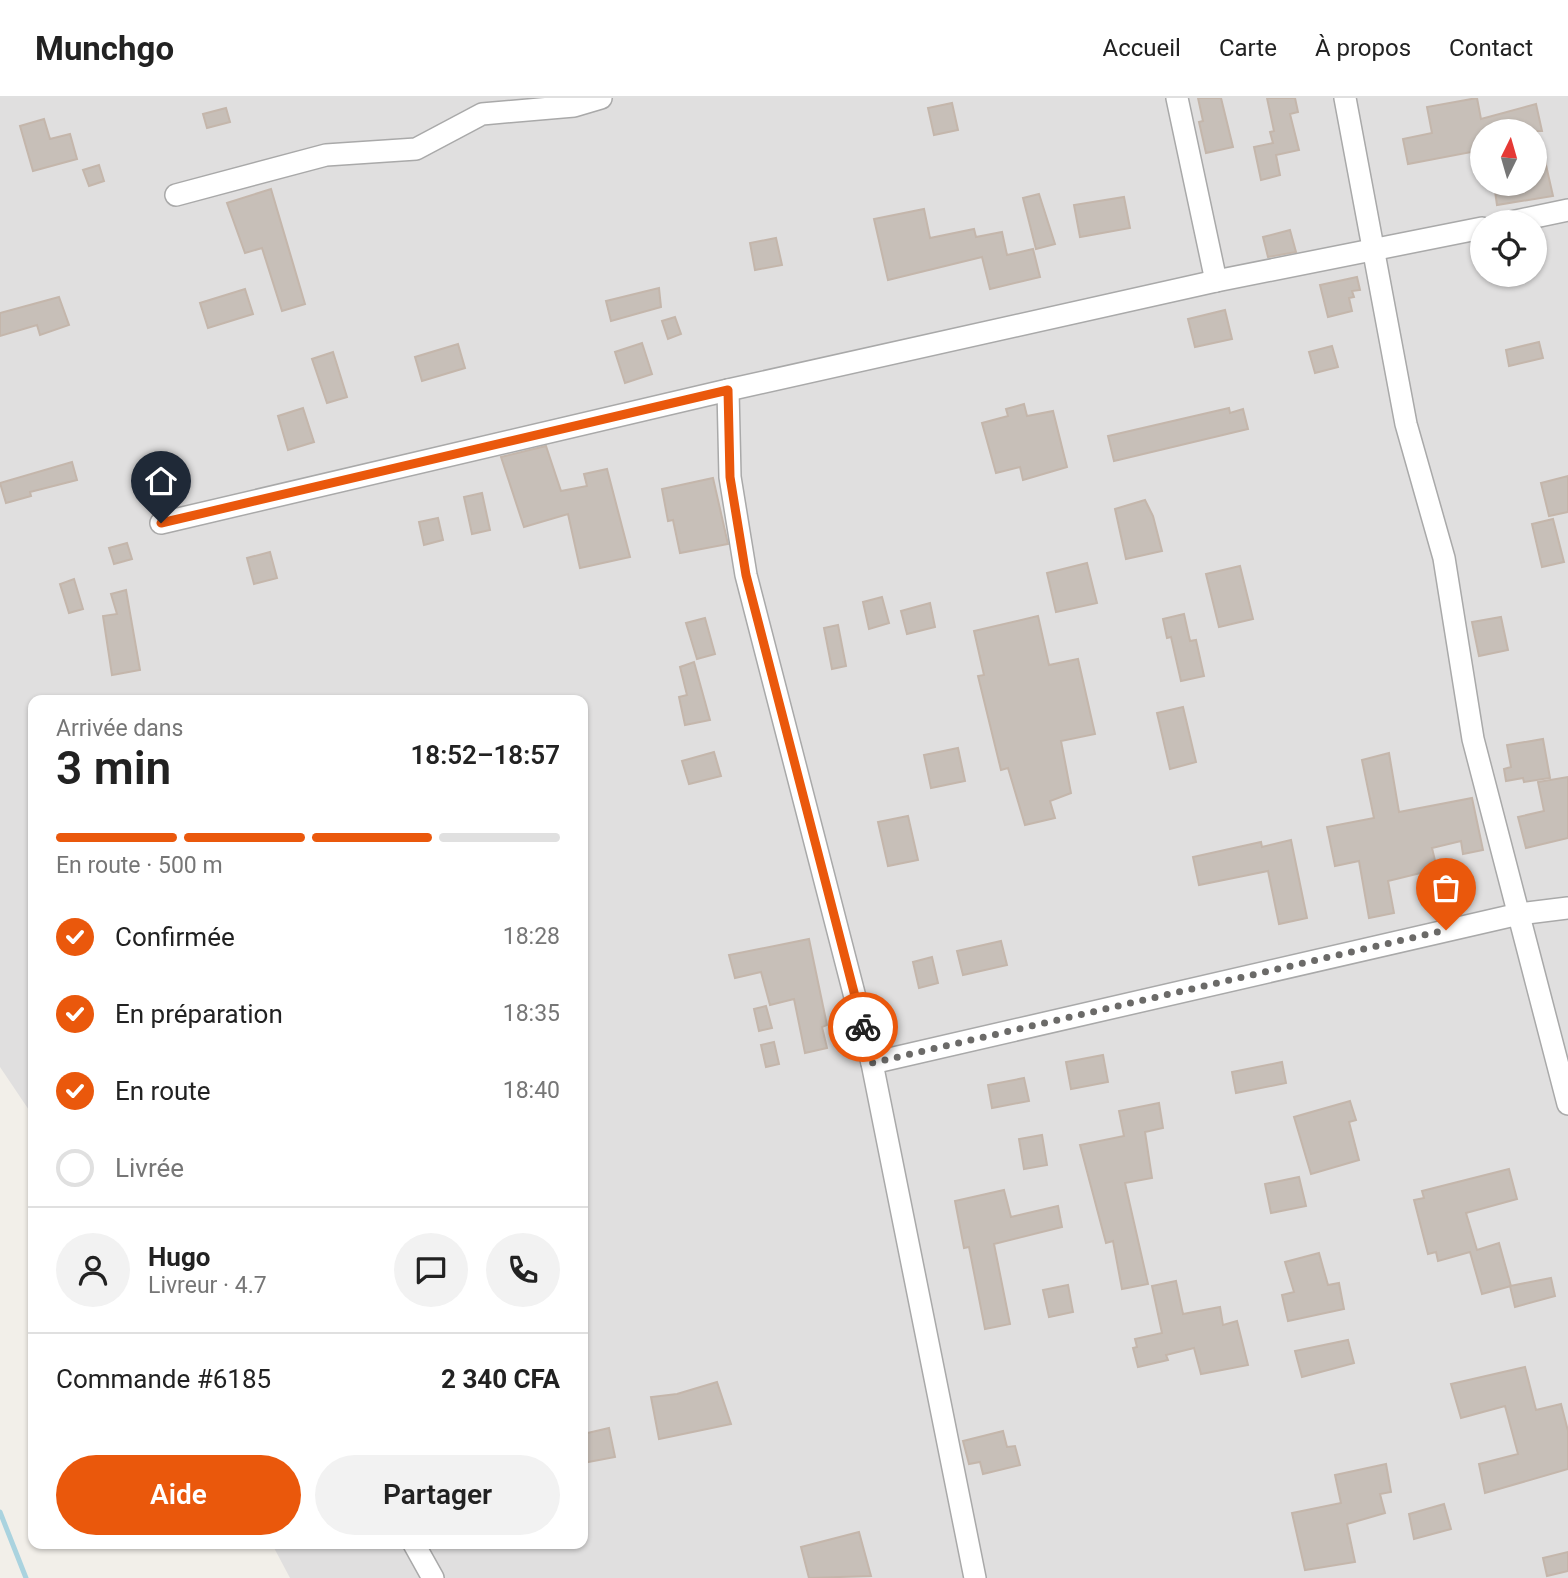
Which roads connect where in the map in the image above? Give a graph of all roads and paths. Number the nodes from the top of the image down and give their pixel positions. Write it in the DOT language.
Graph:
graph roads {
  1 [pos="601,98"];
  2 [pos="1178,98"];
  3 [pos="1345,98"];
  4 [pos="176,195"];
  5 [pos="1568,211"];
  6 [pos="1547,215"];
  7 [pos="1470,230"];
  8 [pos="1371,251"];
  9 [pos="1216,281"];
  10 [pos="728,390"];
  11 [pos="161,523"];
  12 [pos="1568,908"];
  13 [pos="1519,914"];
  14 [pos="872,1063"];
  15 [pos="1568,1104"];
  16 [pos="417,1549"];
  17 [pos="433,1578"];
  18 [pos="975,1578"];
  1 -- 4 [label="street"];
  2 -- 9 [label="street"];
  3 -- 8 [label="street"];
  5 -- 6 [label="street"];
  7 -- 8 [label="street"];
  8 -- 9 [label="street"];
  8 -- 13 [label="street"];
  9 -- 10 [label="street"];
  10 -- 11 [label="street"];
  10 -- 14 [label="street"];
  12 -- 13 [label="street"];
  13 -- 14 [label="street"];
  13 -- 15 [label="street"];
  14 -- 18 [label="street"];
  16 -- 17 [label="street"];
}
